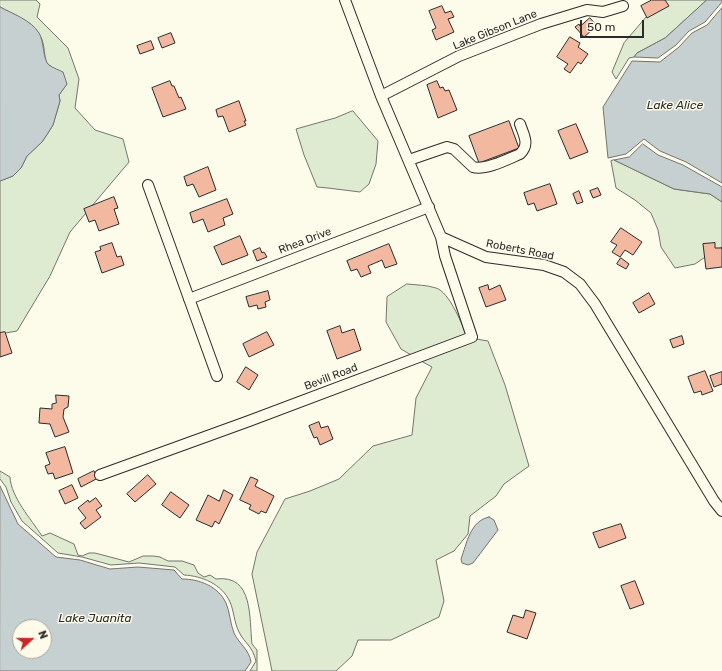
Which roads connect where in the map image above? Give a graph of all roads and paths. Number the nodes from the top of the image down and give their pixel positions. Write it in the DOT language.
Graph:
graph roads {
  1 [pos="345,0"];
  2 [pos="623,6"];
  3 [pos="381,96"];
  4 [pos="520,124"];
  5 [pos="409,160"];
  6 [pos="148,185"];
  7 [pos="429,207"];
  8 [pos="441,237"];
  9 [pos="189,299"];
  10 [pos="217,376"];
  11 [pos="100,474"];
  12 [pos="722,511"];
  1 -- 3 [label="street"];
  2 -- 3 [label="street, Lake Gibson Lane"];
  3 -- 5 [label="street"];
  4 -- 5 [label="street"];
  5 -- 7 [label="street"];
  6 -- 9 [label="street"];
  7 -- 8 [label="street"];
  7 -- 9 [label="street, Rhea Drive"];
  8 -- 11 [label="street, Bevill Road"];
  8 -- 12 [label="street, Roberts Road"];
  9 -- 10 [label="street"];
}
